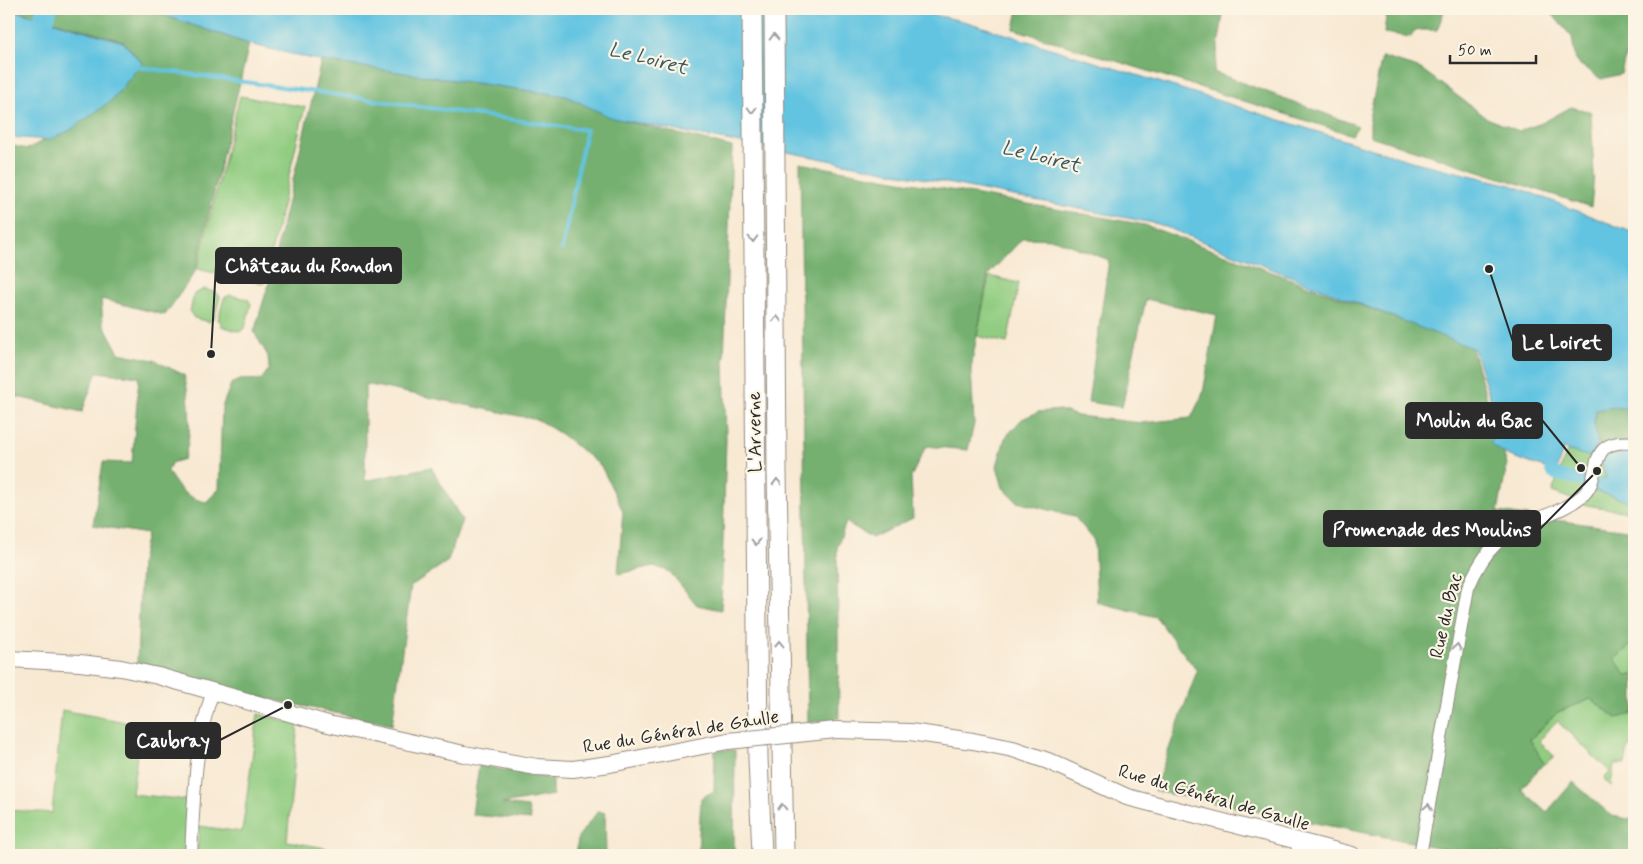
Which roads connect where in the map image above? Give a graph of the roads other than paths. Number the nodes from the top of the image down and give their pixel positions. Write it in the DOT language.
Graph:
graph roads {
  1 [pos="752,9"];
  2 [pos="774,9"];
  3 [pos="1634,442"];
  4 [pos="9,659"];
  5 [pos="213,691"];
  6 [pos="1298,849"];
  7 [pos="192,855"];
  8 [pos="762,855"];
  9 [pos="784,855"];
  10 [pos="1352,855"];
  11 [pos="1420,855"];
  1 -- 8 [label="highway, L'Arverne, one-way"];
  9 -- 2 [label="highway, L'Arverne, one-way"];
  11 -- 3 [label="street, Rue du Bac, one-way"];
  4 -- 5 [label="main road, Rue du Général de Gaulle"];
  5 -- 6 [label="main road, Rue du Général de Gaulle, bridge"];
  5 -- 7 [label="street"];
  6 -- 10 [label="main road, Rue du Général de Gaulle"];
}
